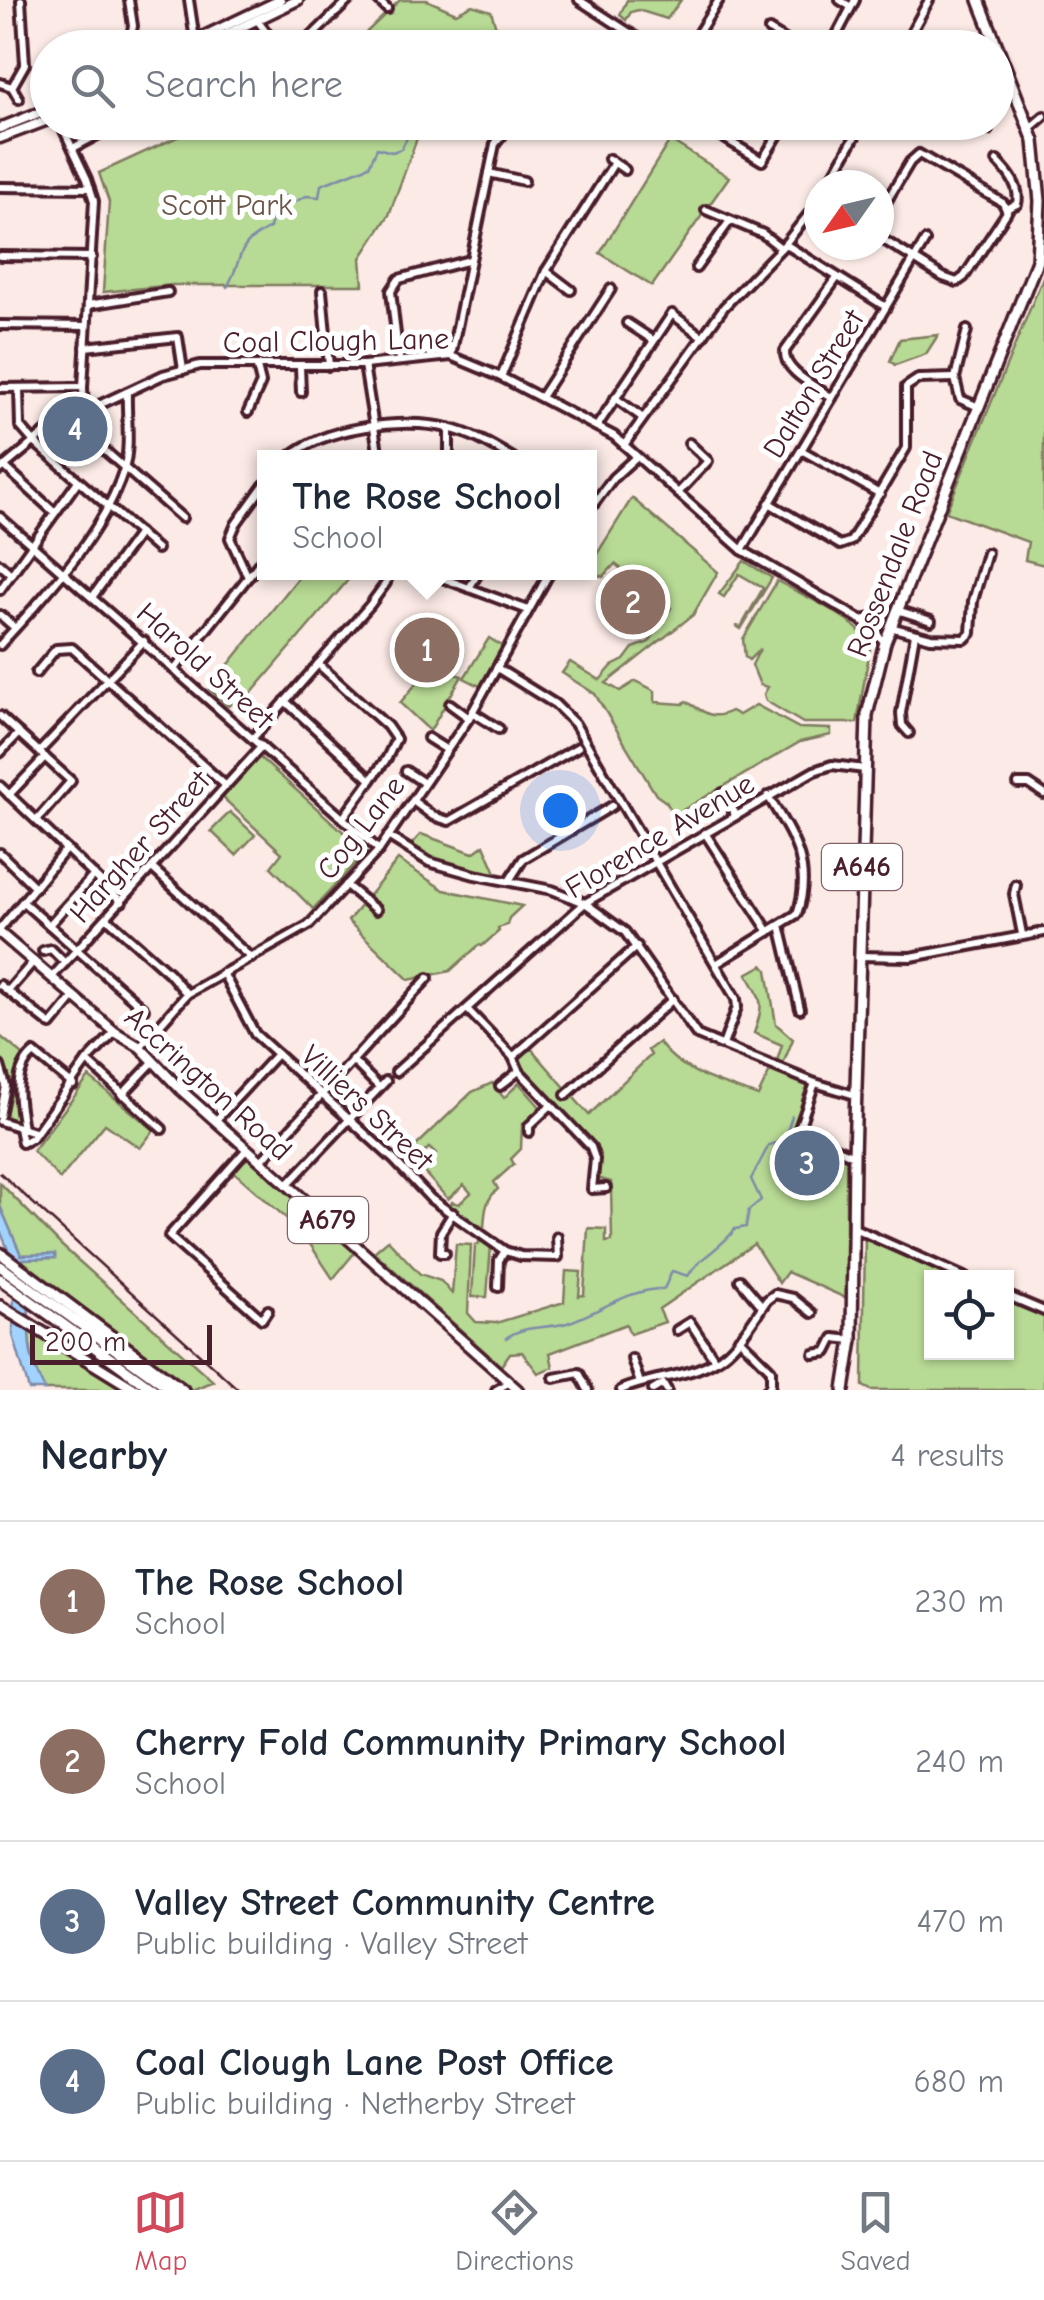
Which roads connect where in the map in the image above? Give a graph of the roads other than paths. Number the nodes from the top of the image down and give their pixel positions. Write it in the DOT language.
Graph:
graph roads {
  1 [pos="20,0"];
  2 [pos="130,0"];
  3 [pos="189,0"];
  4 [pos="280,0"];
  5 [pos="298,0"];
  6 [pos="349,0"];
  7 [pos="378,0"];
  8 [pos="578,0"];
  9 [pos="719,0"];
  10 [pos="840,0"];
  11 [pos="930,0"];
  12 [pos="980,0"];
  13 [pos="853,4"];
  14 [pos="387,10"];
  15 [pos="254,17"];
  16 [pos="131,30"];
  17 [pos="194,30"];
  18 [pos="226,30"];
  19 [pos="264,30"];
  20 [pos="318,30"];
  21 [pos="625,30"];
  22 [pos="700,30"];
  23 [pos="839,30"];
  24 [pos="914,30"];
  25 [pos="991,30"];
  26 [pos="0,83"];
  27 [pos="12,88"];
  28 [pos="1014,89"];
  29 [pos="19,99"];
  30 [pos="30,116"];
  31 [pos="1044,116"];
  32 [pos="30,127"];
  33 [pos="0,128"];
  34 [pos="1029,128"];
  35 [pos="0,138"];
  36 [pos="69,140"];
  37 [pos="87,140"];
  38 [pos="728,140"];
  39 [pos="775,140"];
  40 [pos="852,140"];
  41 [pos="497,141"];
  42 [pos="73,148"];
  43 [pos="997,161"];
  44 [pos="625,170"];
  45 [pos="836,170"];
  46 [pos="489,173"];
  47 [pos="524,180"];
  48 [pos="0,187"];
  49 [pos="90,188"];
  50 [pos="894,189"];
  51 [pos="1006,209"];
  52 [pos="706,210"];
  53 [pos="804,220"];
  54 [pos="729,222"];
  55 [pos="925,241"];
  56 [pos="783,246"];
  57 [pos="894,248"];
  58 [pos="0,256"];
  59 [pos="92,257"];
  60 [pos="470,260"];
  61 [pos="915,261"];
  62 [pos="696,268"];
  63 [pos="546,271"];
  64 [pos="838,278"];
  65 [pos="610,289"];
  66 [pos="572,290"];
  67 [pos="322,291"];
  68 [pos="168,292"];
  69 [pos="88,305"];
  70 [pos="886,306"];
  71 [pos="626,323"];
  72 [pos="0,325"];
  73 [pos="86,326"];
  74 [pos="967,330"];
  75 [pos="703,336"];
  76 [pos="653,340"];
  77 [pos="85,348"];
  78 [pos="451,356"];
  79 [pos="399,360"];
  80 [pos="364,365"];
  81 [pos="300,366"];
  82 [pos="329,366"];
  83 [pos="257,367"];
  84 [pos="183,370"];
  85 [pos="501,377"];
  86 [pos="955,378"];
  87 [pos="83,387"];
  88 [pos="0,388"];
  89 [pos="19,388"];
  90 [pos="127,392"];
  91 [pos="301,392"];
  92 [pos="541,398"];
  93 [pos="615,398"];
  94 [pos="832,398"];
  95 [pos="980,408"];
  96 [pos="248,412"];
  97 [pos="81,414"];
  98 [pos="644,418"];
  99 [pos="597,426"];
  100 [pos="374,427"];
  101 [pos="449,428"];
  102 [pos="32,440"];
  103 [pos="689,442"];
  104 [pos="624,445"];
  105 [pos="297,450"];
  106 [pos="377,450"];
  107 [pos="449,450"];
  108 [pos="491,450"];
  109 [pos="800,450"];
  110 [pos="636,457"];
  111 [pos="125,466"];
  112 [pos="2,468"];
  113 [pos="78,480"];
  114 [pos="678,493"];
  115 [pos="880,494"];
  116 [pos="257,495"];
  117 [pos="597,500"];
  118 [pos="769,503"];
  119 [pos="108,505"];
  120 [pos="55,512"];
  121 [pos="0,517"];
  122 [pos="182,518"];
  123 [pos="139,533"];
  124 [pos="33,544"];
  125 [pos="157,549"];
  126 [pos="742,550"];
  127 [pos="987,552"];
  128 [pos="0,564"];
  129 [pos="257,566"];
  130 [pos="65,572"];
  131 [pos="11,574"];
  132 [pos="248,577"];
  133 [pos="387,580"];
  134 [pos="448,580"];
  135 [pos="474,580"];
  136 [pos="546,580"];
  137 [pos="469,588"];
  138 [pos="0,590"];
  139 [pos="93,596"];
  140 [pos="529,610"];
  141 [pos="897,610"];
  142 [pos="0,615"];
  143 [pos="884,616"];
  144 [pos="861,620"];
  145 [pos="931,621"];
  146 [pos="15,628"];
  147 [pos="890,628"];
  148 [pos="915,634"];
  149 [pos="144,642"];
  150 [pos="885,642"];
  151 [pos="0,645"];
  152 [pos="318,664"];
  153 [pos="497,668"];
  154 [pos="175,669"];
  155 [pos="36,673"];
  156 [pos="108,680"];
  157 [pos="286,701"];
  158 [pos="450,704"];
  159 [pos="471,715"];
  160 [pos="0,716"];
  161 [pos="499,729"];
  162 [pos="19,733"];
  163 [pos="909,734"];
  164 [pos="253,738"];
  165 [pos="428,738"];
  166 [pos="262,746"];
  167 [pos="578,747"];
  168 [pos="447,750"];
  169 [pos="0,752"];
  170 [pos="42,754"];
  171 [pos="865,769"];
  172 [pos="406,772"];
  173 [pos="371,780"];
  174 [pos="424,783"];
  175 [pos="1018,784"];
  176 [pos="225,785"];
  177 [pos="0,786"];
  178 [pos="723,792"];
  179 [pos="1044,794"];
  180 [pos="9,795"];
  181 [pos="768,796"];
  182 [pos="413,801"];
  183 [pos="612,806"];
  184 [pos="735,816"];
  185 [pos="343,818"];
  186 [pos="36,821"];
  187 [pos="704,832"];
  188 [pos="388,836"];
  189 [pos="66,849"];
  190 [pos="379,850"];
  191 [pos="0,853"];
  192 [pos="657,861"];
  193 [pos="152,868"];
  194 [pos="94,876"];
  195 [pos="509,882"];
  196 [pos="346,885"];
  197 [pos="1016,885"];
  198 [pos="35,887"];
  199 [pos="22,902"];
  200 [pos="122,902"];
  201 [pos="585,903"];
  202 [pos="376,910"];
  203 [pos="107,918"];
  204 [pos="48,925"];
  205 [pos="780,925"];
  206 [pos="0,931"];
  207 [pos="768,932"];
  208 [pos="1044,932"];
  209 [pos="1022,934"];
  210 [pos="637,946"];
  211 [pos="77,950"];
  212 [pos="43,952"];
  213 [pos="860,956"];
  214 [pos="251,958"];
  215 [pos="34,961"];
  216 [pos="65,963"];
  217 [pos="716,964"];
  218 [pos="224,974"];
  219 [pos="52,977"];
  220 [pos="428,978"];
  221 [pos="0,985"];
  222 [pos="8,992"];
  223 [pos="186,994"];
  224 [pos="74,997"];
  225 [pos="673,998"];
  226 [pos="144,1008"];
  227 [pos="800,1009"];
  228 [pos="468,1010"];
  229 [pos="115,1032"];
  230 [pos="723,1045"];
  231 [pos="140,1047"];
  232 [pos="277,1054"];
  233 [pos="512,1057"];
  234 [pos="352,1060"];
  235 [pos="87,1061"];
  236 [pos="153,1062"];
  237 [pos="0,1066"];
  238 [pos="518,1071"];
  239 [pos="396,1072"];
  240 [pos="815,1084"];
  241 [pos="73,1085"];
  242 [pos="500,1086"];
  243 [pos="122,1095"];
  244 [pos="566,1095"];
  245 [pos="855,1095"];
  246 [pos="321,1096"];
  247 [pos="551,1105"];
  248 [pos="0,1119"];
  249 [pos="216,1120"];
  250 [pos="348,1120"];
  251 [pos="21,1128"];
  252 [pos="162,1129"];
  253 [pos="34,1132"];
  254 [pos="529,1132"];
  255 [pos="247,1149"];
  256 [pos="854,1156"];
  257 [pos="261,1161"];
  258 [pos="288,1185"];
  259 [pos="606,1188"];
  260 [pos="452,1212"];
  261 [pos="854,1228"];
  262 [pos="558,1236"];
  263 [pos="505,1251"];
  264 [pos="0,1253"];
  265 [pos="445,1253"];
  266 [pos="0,1266"];
  267 [pos="948,1270"];
  268 [pos="0,1279"];
  269 [pos="740,1280"];
  270 [pos="498,1287"];
  271 [pos="1014,1298"];
  272 [pos="0,1306"];
  273 [pos="763,1306"];
  274 [pos="268,1310"];
  275 [pos="1044,1311"];
  276 [pos="812,1314"];
  277 [pos="678,1330"];
  278 [pos="739,1338"];
  279 [pos="852,1340"];
  280 [pos="814,1354"];
  281 [pos="632,1359"];
  282 [pos="716,1360"];
  283 [pos="554,1378"];
  284 [pos="512,1382"];
  285 [pos="640,1383"];
  286 [pos="665,1387"];
  287 [pos="136,1390"];
  288 [pos="154,1390"];
  289 [pos="172,1390"];
  290 [pos="184,1390"];
  291 [pos="496,1390"];
  292 [pos="518,1390"];
  293 [pos="588,1390"];
  294 [pos="620,1390"];
  295 [pos="653,1390"];
  296 [pos="767,1390"];
  297 [pos="845,1390"];
  1 -- 27 [label="street"];
  2 -- 16 [label="street"];
  3 -- 17 [label="street"];
  4 -- 15 [label="main road"];
  5 -- 15 [label="main road"];
  6 -- 20 [label="street"];
  7 -- 14 [label="street"];
  8 -- 21 [label="street"];
  9 -- 22 [label="street"];
  10 -- 13 [label="street"];
  11 -- 24 [label="street"];
  12 -- 25 [label="highway, Rossendale Road / A646"];
  13 -- 23 [label="street"];
  15 -- 18 [label="main road"];
  15 -- 19 [label="street"];
  26 -- 27 [label="street"];
  27 -- 29 [label="street"];
  28 -- 34 [label="highway, Rossendale Road / A646"];
  30 -- 33 [label="main road"];
  31 -- 34 [label="street"];
  32 -- 35 [label="main road"];
  34 -- 95 [label="highway, Rossendale Road / A646"];
  36 -- 42 [label="street"];
  37 -- 42 [label="street"];
  38 -- 39 [label="street"];
  40 -- 45 [label="street"];
  41 -- 46 [label="street"];
  42 -- 49 [label="street"];
  43 -- 51 [label="street"];
  44 -- 63 [label="street"];
  46 -- 47 [label="street"];
  46 -- 60 [label="street"];
  48 -- 49 [label="street"];
  49 -- 59 [label="street"];
  50 -- 51 [label="street"];
  51 -- 61 [label="street"];
  52 -- 54 [label="street"];
  53 -- 56 [label="street"];
  54 -- 56 [label="street"];
  54 -- 62 [label="street"];
  55 -- 61 [label="street, Dalton Street"];
  56 -- 64 [label="street"];
  56 -- 75 [label="street"];
  57 -- 61 [label="street"];
  58 -- 59 [label="street"];
  59 -- 69 [label="street"];
  60 -- 78 [label="street"];
  60 -- 79 [label="street"];
  61 -- 70 [label="street, Dalton Street"];
  63 -- 66 [label="street"];
  63 -- 85 [label="street"];
  64 -- 70 [label="street"];
  64 -- 94 [label="street"];
  65 -- 92 [label="street"];
  67 -- 82 [label="street"];
  68 -- 69 [label="street"];
  69 -- 73 [label="street"];
  70 -- 94 [label="street, Dalton Street"];
  71 -- 76 [label="street"];
  72 -- 73 [label="street"];
  73 -- 77 [label="street"];
  74 -- 86 [label="street"];
  75 -- 76 [label="street"];
  75 -- 98 [label="street"];
  76 -- 93 [label="street"];
  77 -- 84 [label="street"];
  77 -- 87 [label="street"];
  78 -- 79 [label="street, Coal Clough Lane"];
  78 -- 85 [label="street, Coal Clough Lane"];
  79 -- 80 [label="street, Coal Clough Lane"];
  80 -- 82 [label="street, Coal Clough Lane"];
  80 -- 100 [label="street"];
  81 -- 82 [label="street, Coal Clough Lane"];
  81 -- 83 [label="street, Coal Clough Lane"];
  81 -- 91 [label="street"];
  83 -- 84 [label="street, Coal Clough Lane"];
  83 -- 96 [label="street"];
  84 -- 90 [label="street, Coal Clough Lane"];
  85 -- 92 [label="street, Coal Clough Lane"];
  86 -- 95 [label="street"];
  86 -- 115 [label="street"];
  87 -- 89 [label="street"];
  87 -- 97 [label="street"];
  88 -- 89 [label="street"];
  89 -- 102 [label="street"];
  90 -- 97 [label="street, Coal Clough Lane"];
  90 -- 111 [label="street"];
  92 -- 99 [label="street, Coal Clough Lane"];
  93 -- 98 [label="street"];
  93 -- 99 [label="street"];
  94 -- 109 [label="street, Dalton Street"];
  95 -- 141 [label="highway, Rossendale Road / A646"];
  97 -- 102 [label="street, Coal Clough Lane"];
  97 -- 111 [label="street"];
  98 -- 104 [label="street"];
  99 -- 104 [label="street, Coal Clough Lane"];
  100 -- 101 [label="street"];
  100 -- 105 [label="street"];
  100 -- 106 [label="street"];
  101 -- 107 [label="street"];
  101 -- 108 [label="street"];
  102 -- 112 [label="street, Coal Clough Lane"];
  102 -- 113 [label="street"];
  103 -- 114 [label="street"];
  104 -- 110 [label="street, Coal Clough Lane"];
  109 -- 115 [label="street"];
  109 -- 118 [label="street, Dalton Street"];
  110 -- 114 [label="street, Coal Clough Lane"];
  110 -- 117 [label="street"];
  111 -- 119 [label="street"];
  111 -- 122 [label="street"];
  112 -- 120 [label="street"];
  113 -- 119 [label="street"];
  113 -- 120 [label="street"];
  114 -- 126 [label="street, Coal Clough Lane"];
  115 -- 118 [label="street"];
  116 -- 132 [label="street"];
  118 -- 126 [label="street, Dalton Street"];
  119 -- 123 [label="street"];
  119 -- 130 [label="street"];
  120 -- 124 [label="street"];
  121 -- 124 [label="street, Harold Street"];
  123 -- 125 [label="street"];
  123 -- 139 [label="street"];
  124 -- 130 [label="street, Harold Street"];
  124 -- 131 [label="street"];
  126 -- 144 [label="street, Coal Clough Lane"];
  127 -- 148 [label="street"];
  128 -- 131 [label="street"];
  129 -- 132 [label="street"];
  130 -- 139 [label="street, Harold Street"];
  130 -- 146 [label="street"];
  131 -- 138 [label="street"];
  132 -- 154 [label="street"];
  133 -- 152 [label="street"];
  134 -- 137 [label="street"];
  135 -- 137 [label="street"];
  136 -- 140 [label="street, Cog Lane"];
  137 -- 140 [label="street"];
  139 -- 149 [label="street, Harold Street"];
  140 -- 153 [label="street, Cog Lane"];
  141 -- 145 [label="street"];
  141 -- 147 [label="highway, Rossendale Road / A646"];
  142 -- 146 [label="street"];
  143 -- 144 [label="street"];
  144 -- 150 [label="street, Coal Clough Lane"];
  146 -- 151 [label="street"];
  147 -- 148 [label="street"];
  147 -- 150 [label="highway, Rossendale Road / A646"];
  148 -- 163 [label="street"];
  149 -- 154 [label="street, Harold Street"];
  149 -- 156 [label="street"];
  150 -- 171 [label="highway, Rossendale Road / A646"];
  152 -- 157 [label="street"];
  152 -- 173 [label="street"];
  153 -- 159 [label="street, Cog Lane"];
  153 -- 192 [label="street"];
  154 -- 164 [label="street, Harold Street"];
  155 -- 156 [label="street"];
  156 -- 170 [label="street"];
  156 -- 176 [label="street"];
  157 -- 164 [label="street"];
  157 -- 173 [label="street"];
  158 -- 159 [label="street"];
  159 -- 161 [label="street"];
  159 -- 168 [label="street, Cog Lane"];
  160 -- 162 [label="street"];
  162 -- 169 [label="street"];
  162 -- 170 [label="street"];
  164 -- 166 [label="street, Harold Street"];
  165 -- 168 [label="street"];
  166 -- 176 [label="street, Hargher Street"];
  166 -- 185 [label="street, Harold Street"];
  167 -- 182 [label="street"];
  168 -- 174 [label="street, Cog Lane"];
  170 -- 180 [label="street"];
  170 -- 186 [label="street"];
  171 -- 181 [label="street, Florence Avenue"];
  171 -- 213 [label="highway, Rossendale Road / A646"];
  172 -- 174 [label="street"];
  173 -- 185 [label="street"];
  174 -- 182 [label="street, Cog Lane"];
  175 -- 179 [label="street"];
  176 -- 193 [label="street, Hargher Street"];
  177 -- 180 [label="street"];
  178 -- 184 [label="street"];
  180 -- 186 [label="street"];
  181 -- 184 [label="street, Florence Avenue"];
  181 -- 205 [label="street"];
  182 -- 188 [label="street, Cog Lane"];
  183 -- 195 [label="street"];
  184 -- 187 [label="street, Florence Avenue"];
  185 -- 190 [label="street, Harold Street"];
  186 -- 189 [label="street"];
  187 -- 192 [label="street, Florence Avenue"];
  187 -- 207 [label="street"];
  188 -- 190 [label="street, Cog Lane"];
  188 -- 195 [label="street"];
  189 -- 194 [label="street"];
  189 -- 198 [label="street"];
  190 -- 196 [label="street, Cog Lane"];
  191 -- 198 [label="street"];
  192 -- 201 [label="street, Florence Avenue"];
  192 -- 217 [label="street"];
  193 -- 200 [label="street, Hargher Street"];
  193 -- 214 [label="street"];
  194 -- 200 [label="street"];
  194 -- 204 [label="street"];
  195 -- 201 [label="street"];
  196 -- 202 [label="street"];
  196 -- 214 [label="street, Cog Lane"];
  197 -- 209 [label="street"];
  198 -- 199 [label="street"];
  199 -- 204 [label="street"];
  199 -- 206 [label="street"];
  200 -- 203 [label="street, Hargher Street"];
  201 -- 210 [label="street"];
  201 -- 228 [label="street, Florence Avenue"];
  203 -- 211 [label="street, Hargher Street"];
  203 -- 223 [label="street"];
  204 -- 211 [label="street"];
  205 -- 207 [label="street"];
  205 -- 227 [label="street"];
  206 -- 215 [label="main road, Accrington Road / A679"];
  207 -- 217 [label="street"];
  208 -- 209 [label="street"];
  209 -- 213 [label="street"];
  210 -- 225 [label="street"];
  210 -- 233 [label="street"];
  211 -- 216 [label="street, Hargher Street"];
  211 -- 226 [label="street"];
  212 -- 216 [label="street"];
  213 -- 245 [label="highway, Rossendale Road / A646"];
  214 -- 218 [label="street, Cog Lane"];
  215 -- 219 [label="main road, Accrington Road / A679"];
  215 -- 222 [label="street"];
  216 -- 219 [label="street, Hargher Street"];
  217 -- 230 [label="street"];
  218 -- 223 [label="street, Cog Lane"];
  218 -- 232 [label="street, Villiers Street"];
  219 -- 224 [label="main road, Accrington Road / A679"];
  220 -- 234 [label="street"];
  221 -- 222 [label="street"];
  222 -- 224 [label="street"];
  223 -- 231 [label="street, Cog Lane"];
  224 -- 229 [label="main road, Accrington Road / A679"];
  225 -- 230 [label="street"];
  225 -- 244 [label="street"];
  228 -- 233 [label="street"];
  228 -- 239 [label="street, Florence Avenue"];
  229 -- 231 [label="main road, Accrington Road / A679"];
  229 -- 235 [label="street"];
  230 -- 240 [label="street"];
  231 -- 236 [label="main road, Accrington Road / A679"];
  232 -- 246 [label="street, Villiers Street"];
  232 -- 249 [label="street"];
  233 -- 238 [label="street"];
  234 -- 246 [label="street"];
  234 -- 250 [label="street"];
  235 -- 241 [label="street"];
  235 -- 243 [label="street"];
  236 -- 243 [label="street"];
  236 -- 249 [label="main road, Accrington Road / A679"];
  237 -- 248 [label="street"];
  238 -- 242 [label="street"];
  238 -- 247 [label="street"];
  240 -- 245 [label="street"];
  240 -- 256 [label="street"];
  241 -- 251 [label="street"];
  241 -- 253 [label="street"];
  243 -- 252 [label="street"];
  245 -- 256 [label="highway, Rossendale Road / A646"];
  246 -- 250 [label="street, Villiers Street"];
  246 -- 257 [label="street"];
  247 -- 254 [label="street"];
  247 -- 259 [label="street"];
  248 -- 251 [label="street"];
  249 -- 255 [label="main road, Accrington Road / A679"];
  250 -- 258 [label="street"];
  250 -- 260 [label="street, Villiers Street"];
  251 -- 253 [label="street"];
  251 -- 253 [label="street"];
  255 -- 257 [label="main road, Accrington Road / A679"];
  255 -- 274 [label="street"];
  256 -- 261 [label="highway, Rossendale Road / A646"];
  257 -- 258 [label="main road, Accrington Road / A679"];
  258 -- 284 [label="main road, Accrington Road / A679"];
  260 -- 263 [label="street, Villiers Street"];
  260 -- 265 [label="street"];
  261 -- 267 [label="street"];
  261 -- 279 [label="highway, Rossendale Road / A646"];
  262 -- 263 [label="street, Villiers Street"];
  263 -- 270 [label="street"];
  264 -- 290 [label="highway"];
  266 -- 289 [label="highway"];
  268 -- 288 [label="highway"];
  269 -- 273 [label="street"];
  271 -- 275 [label="street"];
  272 -- 287 [label="highway"];
  273 -- 276 [label="street"];
  273 -- 278 [label="street"];
  277 -- 282 [label="street"];
  278 -- 282 [label="street"];
  278 -- 296 [label="street"];
  279 -- 280 [label="street"];
  279 -- 297 [label="highway, Rossendale Road / A646"];
  281 -- 285 [label="street"];
  282 -- 285 [label="street"];
  283 -- 293 [label="street"];
  284 -- 291 [label="street"];
  284 -- 292 [label="main road, Accrington Road / A679"];
  285 -- 294 [label="street"];
  286 -- 295 [label="street"];
}
